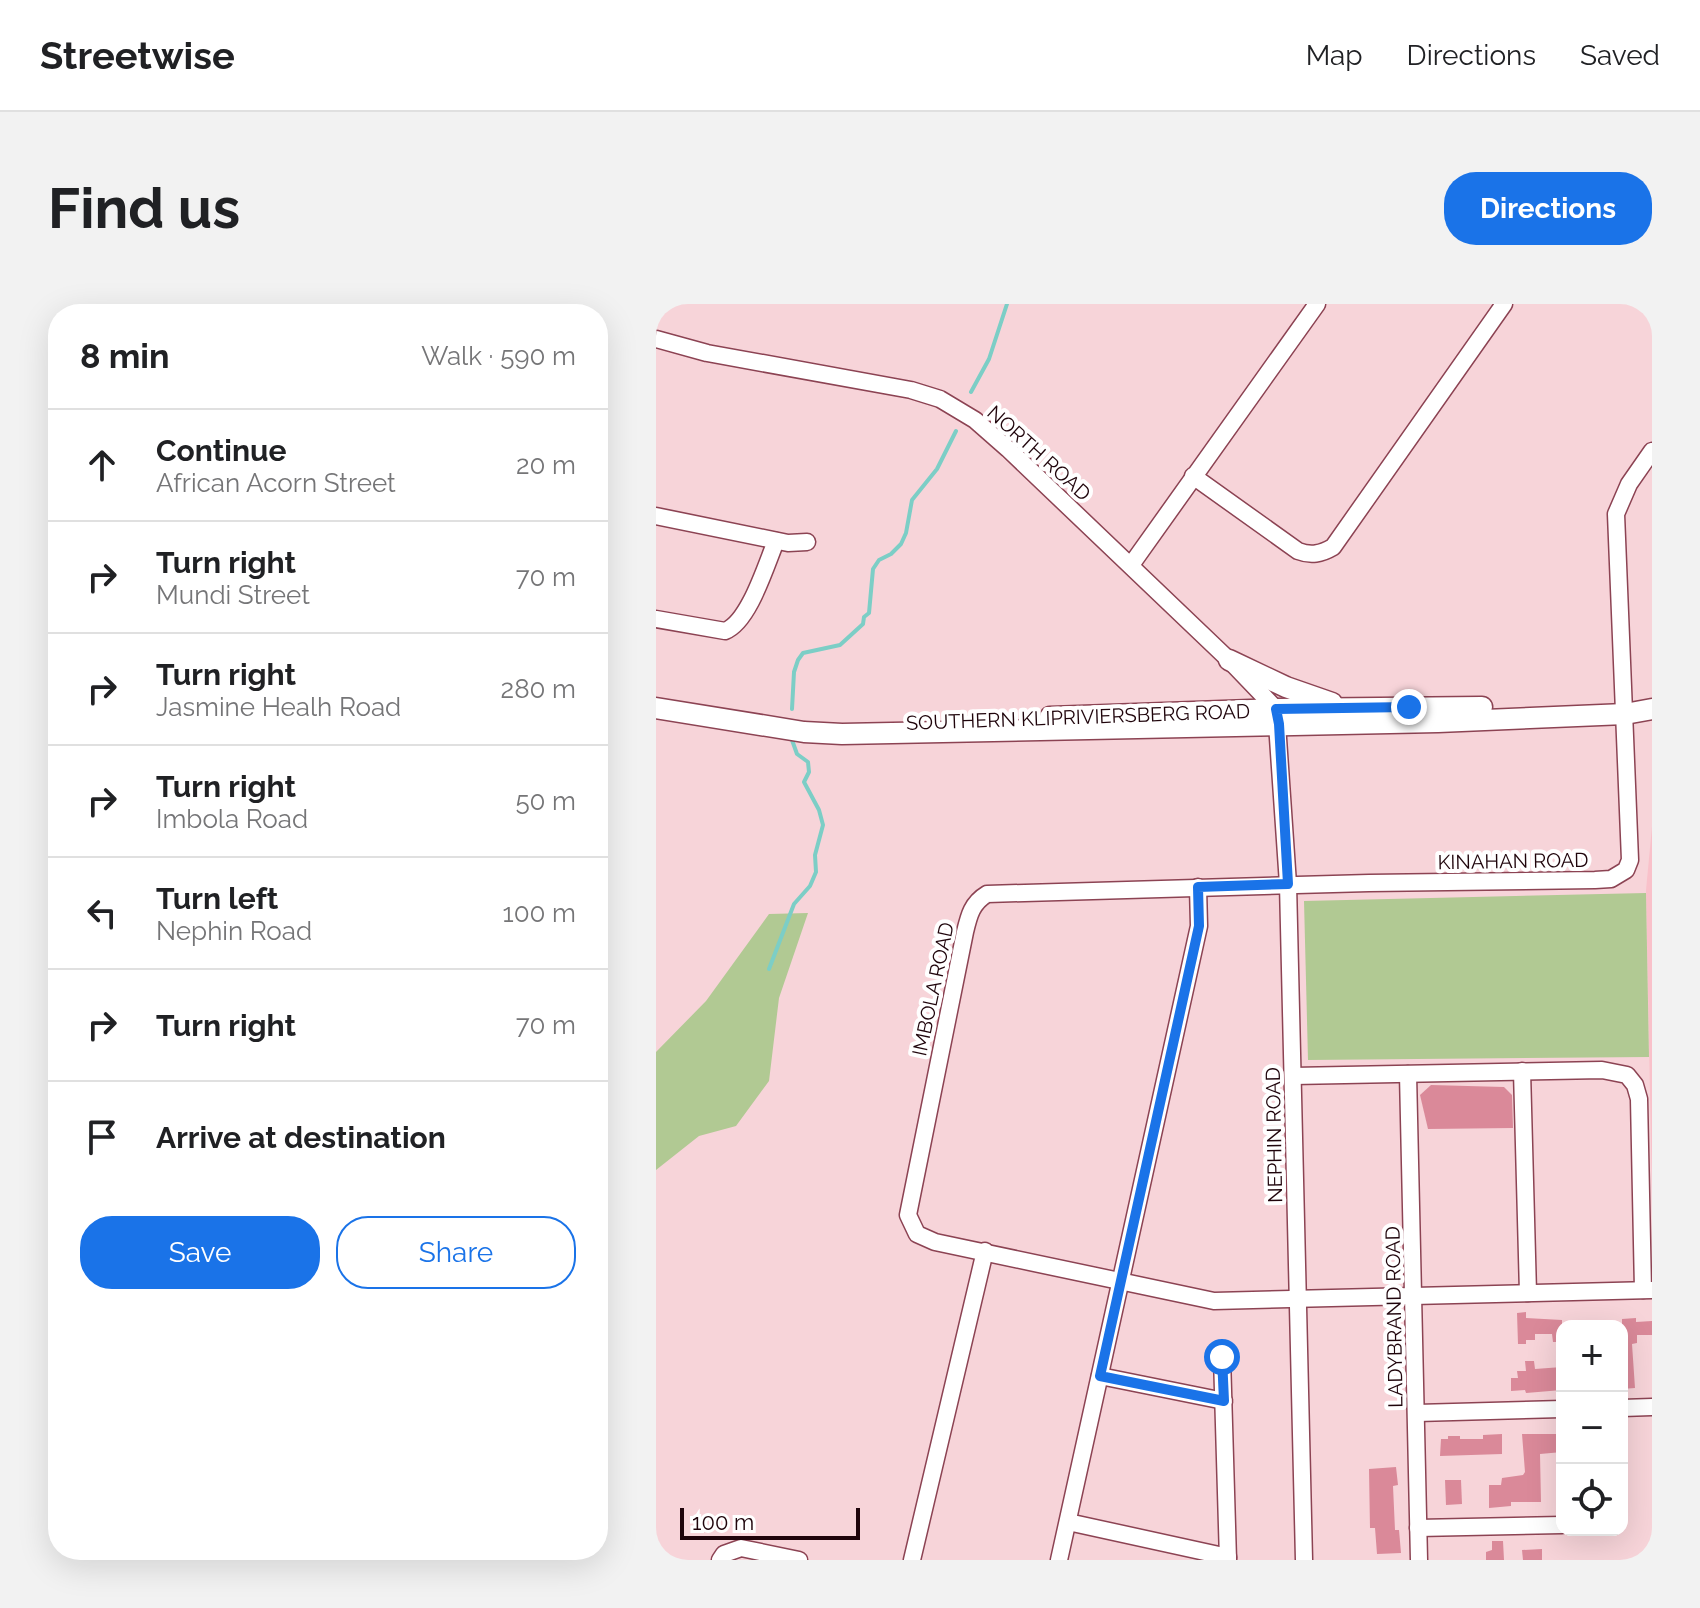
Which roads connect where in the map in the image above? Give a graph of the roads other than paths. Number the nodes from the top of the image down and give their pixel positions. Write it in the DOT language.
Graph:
graph roads {
  1 [pos="1317,304"];
  2 [pos="1504,304"];
  3 [pos="656,339"];
  4 [pos="656,349"];
  5 [pos="707,353"];
  6 [pos="1652,451"];
  7 [pos="1193,476"];
  8 [pos="656,516"];
  9 [pos="776,541"];
  10 [pos="807,542"];
  11 [pos="1131,565"];
  12 [pos="656,619"];
  13 [pos="1229,660"];
  14 [pos="656,695"];
  15 [pos="656,708"];
  16 [pos="1360,708"];
  17 [pos="1636,709"];
  18 [pos="1278,716"];
  19 [pos="1079,723"];
  20 [pos="1288,884"];
  21 [pos="1198,887"];
  22 [pos="1522,1071"];
  23 [pos="1408,1074"];
  24 [pos="1293,1076"];
  25 [pos="985,1251"];
  26 [pos="1120,1279"];
  27 [pos="1648,1290"];
  28 [pos="1528,1293"];
  29 [pos="1414,1296"];
  30 [pos="1298,1299"];
  31 [pos="1222,1357"];
  32 [pos="1100,1376"];
  33 [pos="1224,1401"];
  34 [pos="1652,1407"];
  35 [pos="1628,1408"];
  36 [pos="1556,1409"];
  37 [pos="1417,1413"];
  38 [pos="1068,1522"];
  39 [pos="1556,1525"];
  40 [pos="1418,1528"];
  41 [pos="1228,1558"];
  42 [pos="720,1560"];
  43 [pos="799,1560"];
  44 [pos="912,1560"];
  45 [pos="1059,1560"];
  46 [pos="1304,1560"];
  47 [pos="1419,1560"];
  1 -- 7 [label="street"];
  2 -- 7 [label="street"];
  3 -- 5 [label="street, NORTH ROAD"];
  4 -- 5 [label="street, NORTH ROAD"];
  5 -- 11 [label="street, NORTH ROAD"];
  6 -- 17 [label="street, KINAHAN ROAD"];
  7 -- 11 [label="street"];
  8 -- 9 [label="street"];
  9 -- 10 [label="street"];
  9 -- 12 [label="street"];
  11 -- 13 [label="street, NORTH ROAD"];
  13 -- 16 [label="main road"];
  13 -- 18 [label="street, NORTH ROAD"];
  14 -- 19 [label="main road, SOUTHERN KLIPRIVIERSBERG ROAD"];
  15 -- 19 [label="main road, SOUTHERN KLIPRIVIERSBERG ROAD"];
  16 -- 17 [label="main road, SOUTHERN KLIPRIVIERSBERG ROAD"];
  16 -- 18 [label="main road, SOUTHERN KLIPRIVIERSBERG ROAD"];
  17 -- 18 [label="main road, SOUTHERN KLIPRIVIERSBERG ROAD"];
  17 -- 20 [label="street, KINAHAN ROAD"];
  18 -- 19 [label="main road, SOUTHERN KLIPRIVIERSBERG ROAD"];
  18 -- 20 [label="street, NEPHIN ROAD"];
  20 -- 21 [label="street, IMBOLA ROAD"];
  20 -- 24 [label="street, NEPHIN ROAD"];
  21 -- 25 [label="street, IMBOLA ROAD"];
  21 -- 26 [label="street"];
  22 -- 23 [label="street"];
  22 -- 27 [label="street"];
  22 -- 28 [label="street"];
  23 -- 24 [label="street"];
  23 -- 29 [label="street, LADYBRAND ROAD"];
  24 -- 30 [label="street, NEPHIN ROAD"];
  25 -- 26 [label="street"];
  25 -- 44 [label="street"];
  26 -- 30 [label="street"];
  26 -- 32 [label="street"];
  27 -- 28 [label="street"];
  28 -- 29 [label="street"];
  29 -- 30 [label="street"];
  29 -- 37 [label="street, LADYBRAND ROAD"];
  30 -- 46 [label="street, NEPHIN ROAD"];
  31 -- 33 [label="street"];
  32 -- 33 [label="street"];
  32 -- 38 [label="street"];
  33 -- 41 [label="street"];
  34 -- 35 [label="street"];
  36 -- 37 [label="street"];
  37 -- 40 [label="street, LADYBRAND ROAD"];
  38 -- 41 [label="street"];
  38 -- 45 [label="street"];
  39 -- 40 [label="street"];
  40 -- 47 [label="street, LADYBRAND ROAD"];
  42 -- 43 [label="street"];
}
